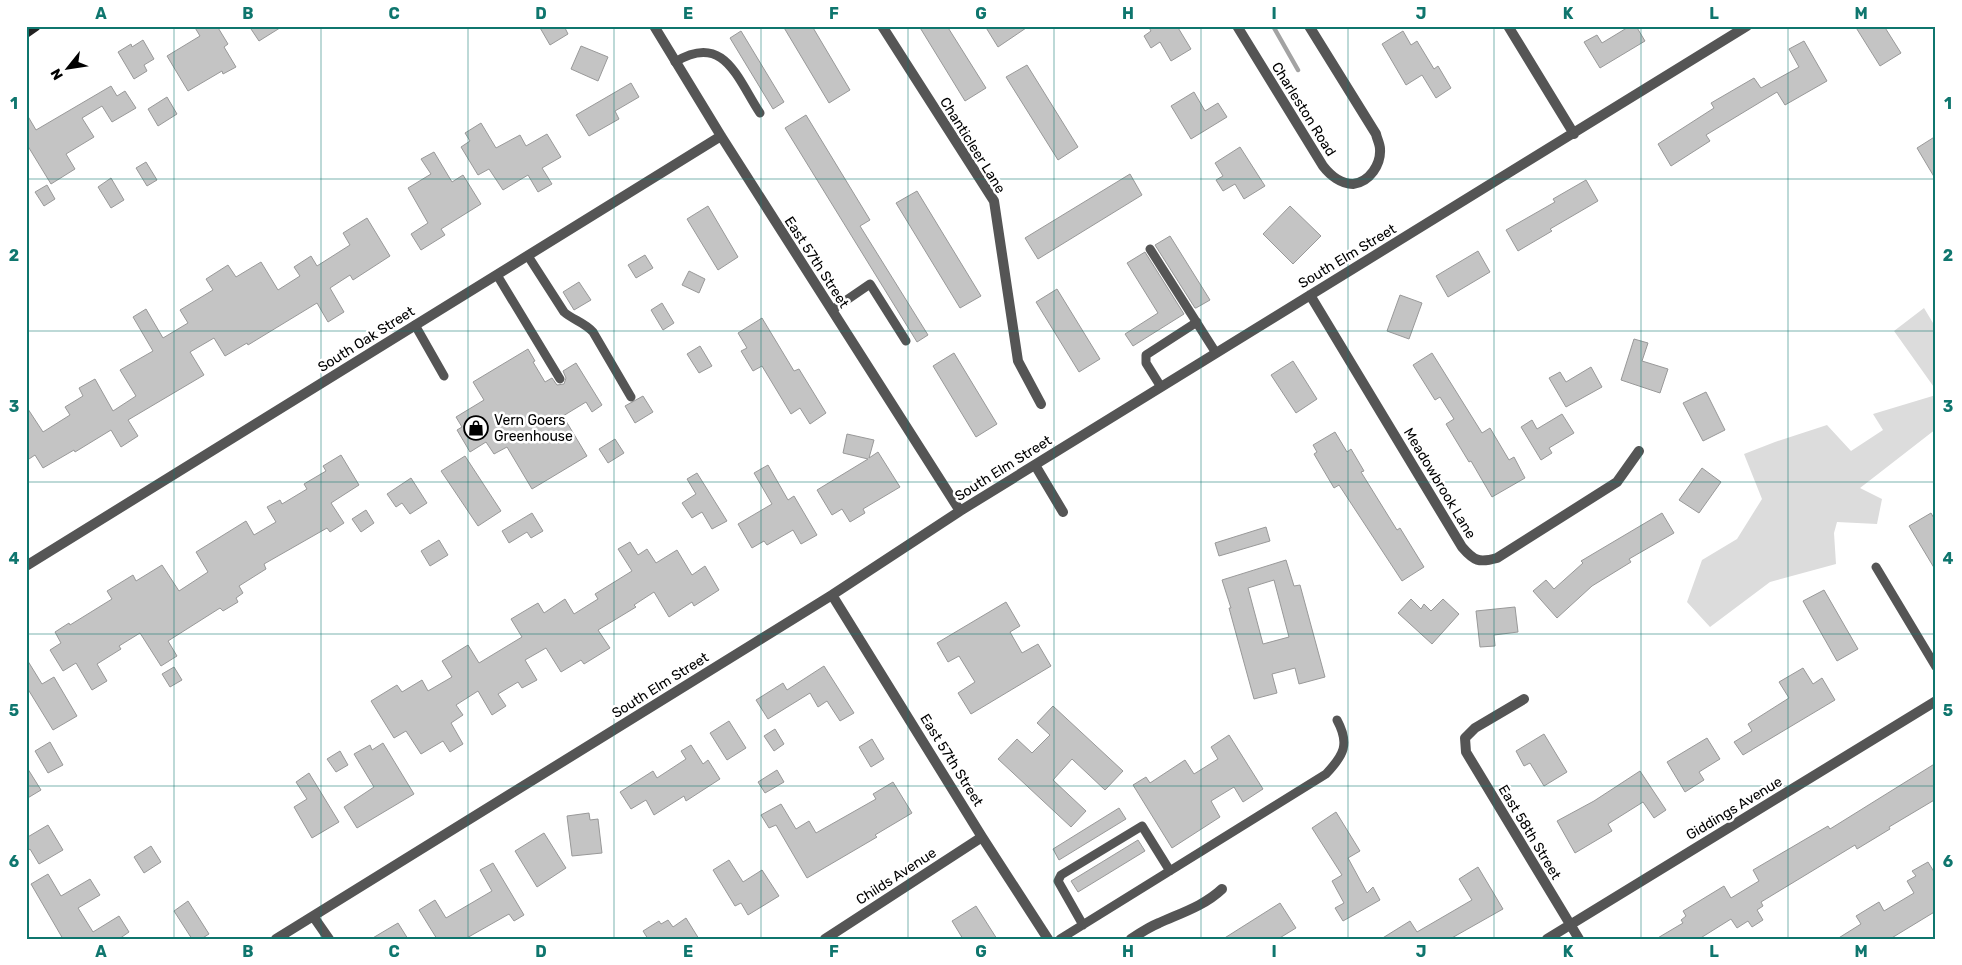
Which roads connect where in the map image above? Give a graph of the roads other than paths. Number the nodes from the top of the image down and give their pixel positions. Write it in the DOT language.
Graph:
graph roads {
  1 [pos="36,26"];
  2 [pos="654,26"];
  3 [pos="882,26"];
  4 [pos="1237,26"];
  5 [pos="1309,26"];
  6 [pos="1508,26"];
  7 [pos="1747,26"];
  8 [pos="26,32"];
  9 [pos="675,62"];
  10 [pos="760,113"];
  11 [pos="1574,134"];
  12 [pos="721,136"];
  13 [pos="1150,250"];
  14 [pos="528,256"];
  15 [pos="497,275"];
  16 [pos="1310,295"];
  17 [pos="832,310"];
  18 [pos="1197,322"];
  19 [pos="415,325"];
  20 [pos="906,341"];
  21 [pos="1216,353"];
  22 [pos="444,376"];
  23 [pos="560,379"];
  24 [pos="1161,387"];
  25 [pos="631,397"];
  26 [pos="1041,404"];
  27 [pos="1640,451"];
  28 [pos="1035,464"];
  29 [pos="960,511"];
  30 [pos="1063,512"];
  31 [pos="26,566"];
  32 [pos="1876,567"];
  33 [pos="832,595"];
  34 [pos="1936,666"];
  35 [pos="1524,699"];
  36 [pos="1936,701"];
  37 [pos="1337,720"];
  38 [pos="982,837"];
  39 [pos="1170,872"];
  40 [pos="1222,889"];
  41 [pos="313,916"];
  42 [pos="1083,924"];
  43 [pos="1570,924"];
  44 [pos="276,939"];
  45 [pos="329,939"];
  46 [pos="825,939"];
  47 [pos="1048,939"];
  48 [pos="1060,939"];
  49 [pos="1131,939"];
  50 [pos="1547,939"];
  51 [pos="1579,939"];
  1 -- 8 [label="main road"];
  2 -- 9 [label="street, East 57th Street"];
  3 -- 26 [label="street, Chanticleer Lane"];
  4 -- 5 [label="street, Charleston Road"];
  6 -- 11 [label="street"];
  7 -- 11 [label="street, South Elm Street"];
  9 -- 10 [label="lane"];
  9 -- 12 [label="street, East 57th Street"];
  11 -- 16 [label="street, South Elm Street"];
  12 -- 14 [label="street, South Oak Street"];
  12 -- 17 [label="street, East 57th Street"];
  13 -- 18 [label="lane"];
  14 -- 15 [label="street, South Oak Street"];
  14 -- 25 [label="lane"];
  15 -- 19 [label="street, South Oak Street"];
  15 -- 23 [label="lane"];
  16 -- 21 [label="street, South Elm Street"];
  16 -- 27 [label="street, Meadowbrook Lane"];
  17 -- 20 [label="lane"];
  17 -- 29 [label="street, East 57th Street"];
  18 -- 21 [label="lane"];
  18 -- 24 [label="lane"];
  19 -- 22 [label="lane"];
  19 -- 31 [label="street, South Oak Street"];
  21 -- 24 [label="street, South Elm Street"];
  24 -- 28 [label="street, South Elm Street"];
  28 -- 29 [label="street, South Elm Street"];
  28 -- 30 [label="street"];
  29 -- 33 [label="street, South Elm Street"];
  32 -- 34 [label="lane"];
  33 -- 38 [label="street, East 57th Street"];
  33 -- 41 [label="street, South Elm Street"];
  35 -- 43 [label="street, East 58th Street"];
  36 -- 43 [label="street, Giddings Avenue"];
  37 -- 39 [label="lane"];
  38 -- 46 [label="street, Childs Avenue"];
  38 -- 47 [label="street, East 57th Street"];
  39 -- 42 [label="lane"];
  39 -- 42 [label="lane"];
  40 -- 49 [label="street"];
  41 -- 44 [label="street, South Elm Street"];
  41 -- 45 [label="street"];
  42 -- 48 [label="lane"];
  43 -- 50 [label="street, Giddings Avenue"];
  43 -- 51 [label="street, East 58th Street"];
}
